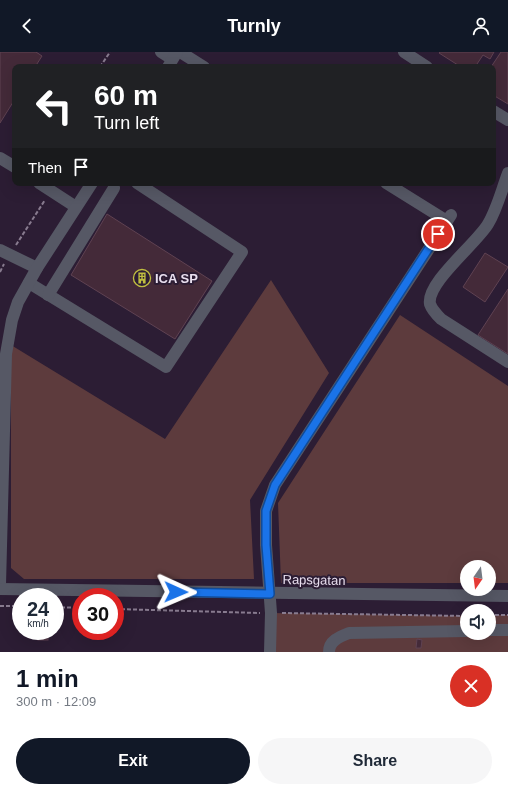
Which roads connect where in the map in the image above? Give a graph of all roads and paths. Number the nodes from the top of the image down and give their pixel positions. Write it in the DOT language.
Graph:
graph roads {
  1 [pos="110,52"];
  2 [pos="161,52"];
  3 [pos="404,52"];
  4 [pos="174,58"];
  5 [pos="102,64"];
  6 [pos="194,64"];
  7 [pos="422,64"];
  8 [pos="496,113"];
  9 [pos="508,120"];
  10 [pos="0,158"];
  11 [pos="12,165"];
  12 [pos="508,173"];
  13 [pos="44,186"];
  14 [pos="90,186"];
  15 [pos="111,186"];
  16 [pos="142,186"];
  17 [pos="391,186"];
  18 [pos="52,191"];
  19 [pos="76,207"];
  20 [pos="5,252"];
  21 [pos="37,268"];
  22 [pos="0,272"];
  23 [pos="29,283"];
  24 [pos="48,295"];
  25 [pos="508,362"];
  26 [pos="1,514"];
  27 [pos="0,548"];
  28 [pos="0,585"];
  29 [pos="0,589"];
  30 [pos="270,594"];
  31 [pos="508,596"];
  32 [pos="0,606"];
  33 [pos="12,606"];
  34 [pos="124,609"];
  35 [pos="271,613"];
  36 [pos="496,615"];
  37 [pos="508,615"];
  38 [pos="460,616"];
  39 [pos="496,630"];
  40 [pos="508,630"];
  41 [pos="460,631"];
  42 [pos="270,652"];
  43 [pos="329,652"];
  1 -- 5 [label="path"];
  2 -- 4 [label="street"];
  3 -- 7 [label="street"];
  4 -- 6 [label="street"];
  8 -- 9 [label="street"];
  10 -- 11 [label="street"];
  12 -- 25 [label="street"];
  13 -- 18 [label="street"];
  14 -- 19 [label="street"];
  15 -- 24 [label="street"];
  16 -- 24 [label="street"];
  17 -- 30 [label="street"];
  18 -- 19 [label="street"];
  18 -- 20 [label="path"];
  19 -- 21 [label="street"];
  20 -- 21 [label="street"];
  20 -- 22 [label="path"];
  21 -- 23 [label="street"];
  23 -- 24 [label="street"];
  23 -- 26 [label="street"];
  26 -- 27 [label="street"];
  27 -- 28 [label="street"];
  29 -- 30 [label="street, Rapsgatan"];
  30 -- 31 [label="street, Rapsgatan"];
  30 -- 35 [label="street"];
  32 -- 33 [label="path"];
  34 -- 35 [label="path"];
  35 -- 38 [label="path"];
  35 -- 42 [label="street"];
  36 -- 37 [label="path"];
  39 -- 40 [label="street"];
  41 -- 43 [label="street"];
}
